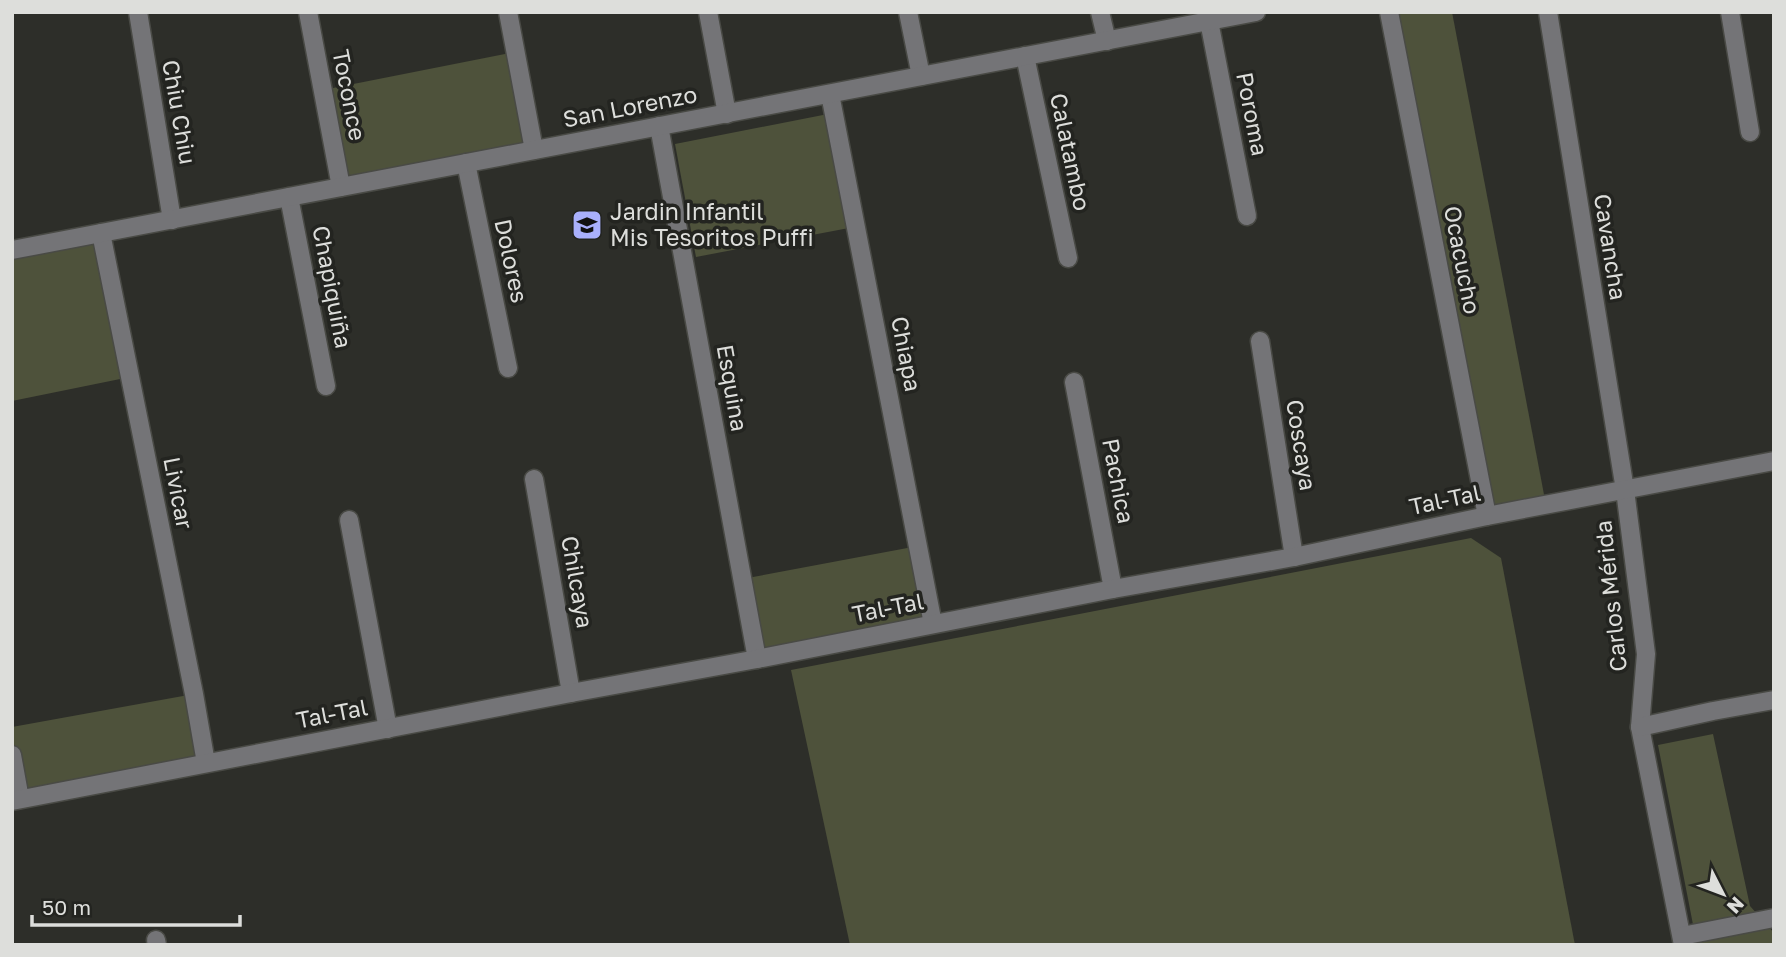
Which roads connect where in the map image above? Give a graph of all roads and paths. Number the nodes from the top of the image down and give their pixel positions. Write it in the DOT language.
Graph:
graph roads {
  1 [pos="138,12"];
  2 [pos="308,12"];
  3 [pos="508,12"];
  4 [pos="708,12"];
  5 [pos="908,12"];
  6 [pos="1100,12"];
  7 [pos="1256,12"];
  8 [pos="1389,12"];
  9 [pos="1548,12"];
  10 [pos="1730,12"];
  11 [pos="1209,21"];
  12 [pos="1107,41"];
  13 [pos="1025,56"];
  14 [pos="921,76"];
  15 [pos="830,94"];
  16 [pos="727,114"];
  17 [pos="659,126"];
  18 [pos="1750,132"];
  19 [pos="534,150"];
  20 [pos="466,163"];
  21 [pos="341,187"];
  22 [pos="289,197"];
  23 [pos="1247,216"];
  24 [pos="172,220"];
  25 [pos="101,233"];
  26 [pos="12,250"];
  27 [pos="1068,258"];
  28 [pos="1260,341"];
  29 [pos="508,368"];
  30 [pos="1074,382"];
  31 [pos="326,386"];
  32 [pos="1774,461"];
  33 [pos="534,479"];
  34 [pos="1625,491"];
  35 [pos="1487,516"];
  36 [pos="349,520"];
  37 [pos="1294,557"];
  38 [pos="1113,589"];
  39 [pos="933,624"];
  40 [pos="757,659"];
  41 [pos="571,693"];
  42 [pos="1774,700"];
  43 [pos="1640,727"];
  44 [pos="388,729"];
  45 [pos="12,755"];
  46 [pos="206,763"];
  47 [pos="16,800"];
  48 [pos="1774,918"];
  49 [pos="1683,940"];
  1 -- 24 [label="street, Chiu Chiu"];
  2 -- 21 [label="street, Toconce"];
  3 -- 19 [label="street"];
  4 -- 16 [label="street"];
  5 -- 14 [label="street"];
  6 -- 12 [label="street"];
  7 -- 11 [label="street, San Lorenzo"];
  8 -- 35 [label="street, Ocacucho"];
  9 -- 34 [label="street, Cavancha"];
  10 -- 18 [label="street"];
  11 -- 12 [label="street, San Lorenzo"];
  11 -- 23 [label="street, Poroma"];
  12 -- 13 [label="street, San Lorenzo"];
  13 -- 14 [label="street, San Lorenzo"];
  13 -- 27 [label="street, Calatambo"];
  14 -- 15 [label="street, San Lorenzo"];
  15 -- 16 [label="street, San Lorenzo"];
  15 -- 39 [label="street, Chiapa"];
  16 -- 17 [label="street, San Lorenzo"];
  17 -- 19 [label="street, San Lorenzo"];
  17 -- 40 [label="street, Esquina"];
  19 -- 20 [label="street, San Lorenzo"];
  20 -- 21 [label="street, San Lorenzo"];
  20 -- 29 [label="street, Dolores"];
  21 -- 22 [label="street, San Lorenzo"];
  22 -- 24 [label="street, San Lorenzo"];
  22 -- 31 [label="street, Chapiquiña"];
  24 -- 25 [label="street, San Lorenzo"];
  25 -- 26 [label="street, San Lorenzo"];
  25 -- 46 [label="street, Livicar"];
  28 -- 37 [label="street, Coscaya"];
  30 -- 38 [label="street, Pachica"];
  32 -- 34 [label="street, Tal-Tal"];
  33 -- 41 [label="street, Chilcaya"];
  34 -- 35 [label="street, Tal-Tal"];
  34 -- 43 [label="street, Carlos Mérida"];
  35 -- 37 [label="street, Tal-Tal"];
  36 -- 44 [label="street"];
  37 -- 38 [label="street, Tal-Tal"];
  38 -- 39 [label="street, Tal-Tal"];
  39 -- 40 [label="street, Tal-Tal"];
  40 -- 41 [label="street, Tal-Tal"];
  41 -- 44 [label="street, Tal-Tal"];
  42 -- 43 [label="street"];
  43 -- 49 [label="street, Carlos Mérida"];
  44 -- 46 [label="street, Tal-Tal"];
  45 -- 47 [label="street"];
  46 -- 47 [label="street, Tal-Tal"];
  48 -- 49 [label="street"];
}
